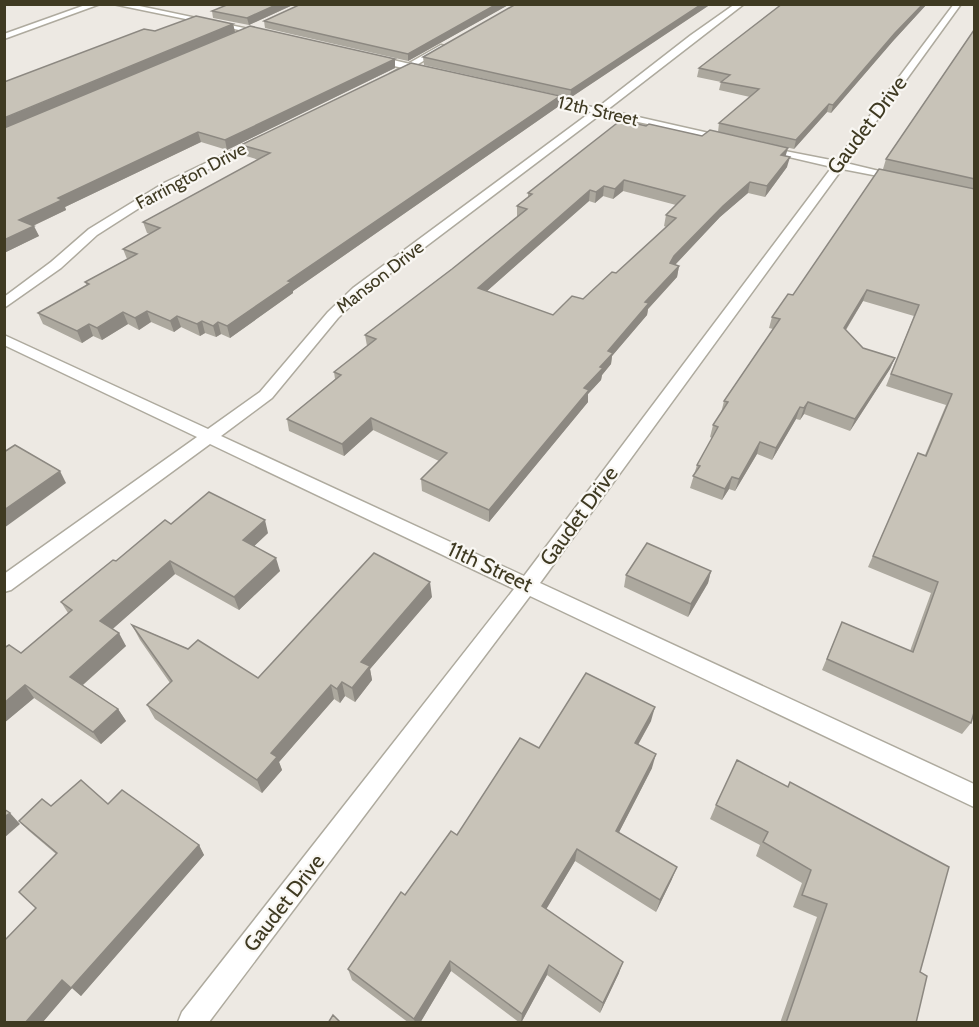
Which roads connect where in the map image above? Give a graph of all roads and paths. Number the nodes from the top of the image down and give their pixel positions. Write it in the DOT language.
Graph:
graph roads {
  1 [pos="98,4"];
  2 [pos="116,4"];
  3 [pos="741,4"];
  4 [pos="958,4"];
  5 [pos="271,22"];
  6 [pos="251,30"];
  7 [pos="274,35"];
  8 [pos="4,37"];
  9 [pos="230,39"];
  10 [pos="450,44"];
  11 [pos="364,56"];
  12 [pos="409,67"];
  13 [pos="443,75"];
  14 [pos="388,77"];
  15 [pos="521,93"];
  16 [pos="599,111"];
  17 [pos="273,133"];
  18 [pos="735,142"];
  19 [pos="747,144"];
  20 [pos="837,165"];
  21 [pos="906,180"];
  22 [pos="4,304"];
  23 [pos="4,339"];
  24 [pos="210,438"];
  25 [pos="4,585"];
  26 [pos="528,585"];
  27 [pos="975,796"];
  28 [pos="192,1023"];
  1 -- 8 [label="street"];
  2 -- 6 [label="street"];
  3 -- 16 [label="street, Manson Drive"];
  4 -- 20 [label="street, Gaudet Drive"];
  5 -- 6 [label="street"];
  6 -- 7 [label="street"];
  6 -- 9 [label="street"];
  10 -- 12 [label="street"];
  11 -- 12 [label="street"];
  12 -- 13 [label="street"];
  12 -- 14 [label="street"];
  15 -- 16 [label="street, 12th Street"];
  16 -- 18 [label="street, 12th Street"];
  16 -- 24 [label="street, Manson Drive"];
  17 -- 22 [label="street, Farrington Drive"];
  19 -- 20 [label="street"];
  20 -- 21 [label="street"];
  20 -- 26 [label="street, Gaudet Drive"];
  23 -- 24 [label="street, 11th Street"];
  24 -- 25 [label="street, Manson Drive"];
  24 -- 26 [label="street, 11th Street"];
  26 -- 27 [label="street, 11th Street"];
  26 -- 28 [label="street, Gaudet Drive"];
}
